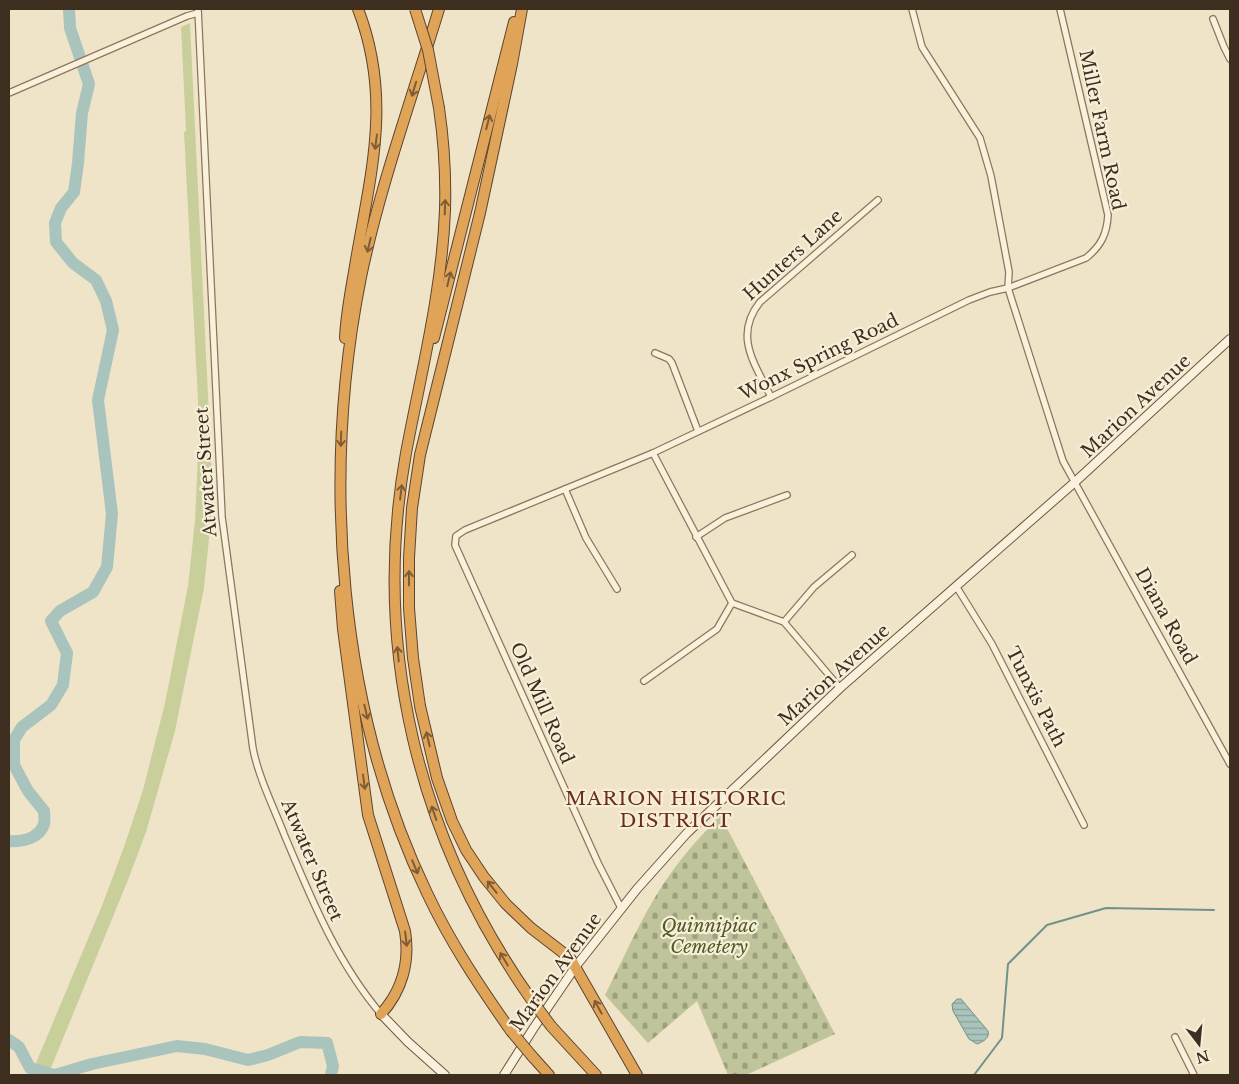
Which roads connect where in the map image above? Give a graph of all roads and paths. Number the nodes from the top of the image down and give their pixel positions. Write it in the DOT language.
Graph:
graph roads {
  1 [pos="358,9"];
  2 [pos="415,9"];
  3 [pos="439,9"];
  4 [pos="517,9"];
  5 [pos="522,9"];
  6 [pos="912,9"];
  7 [pos="1060,9"];
  8 [pos="198,11"];
  9 [pos="1212,19"];
  10 [pos="1230,59"];
  11 [pos="9,93"];
  12 [pos="878,200"];
  13 [pos="1008,288"];
  14 [pos="1230,339"];
  15 [pos="655,353"];
  16 [pos="345,390"];
  17 [pos="771,397"];
  18 [pos="411,428"];
  19 [pos="698,431"];
  20 [pos="653,453"];
  21 [pos="1075,482"];
  22 [pos="565,489"];
  23 [pos="787,495"];
  24 [pos="456,536"];
  25 [pos="696,537"];
  26 [pos="342,542"];
  27 [pos="852,554"];
  28 [pos="956,586"];
  29 [pos="617,589"];
  30 [pos="732,603"];
  31 [pos="784,622"];
  32 [pos="644,681"];
  33 [pos="840,688"];
  34 [pos="1230,764"];
  35 [pos="1084,825"];
  36 [pos="621,908"];
  37 [pos="576,966"];
  38 [pos="381,1014"];
  39 [pos="1175,1037"];
  40 [pos="445,1075"];
  41 [pos="504,1075"];
  42 [pos="549,1075"];
  43 [pos="596,1075"];
  44 [pos="637,1075"];
  45 [pos="1194,1075"];
  1 -- 16 [label="highway, one-way"];
  18 -- 2 [label="highway, one-way, bridge"];
  3 -- 16 [label="highway, one-way"];
  18 -- 4 [label="highway, one-way"];
  37 -- 5 [label="highway, one-way"];
  6 -- 13 [label="street"];
  7 -- 13 [label="street, Miller Farm Road"];
  8 -- 11 [label="street, Atwater Street"];
  8 -- 38 [label="street, Atwater Street"];
  9 -- 10 [label="street"];
  12 -- 17 [label="street, Hunters Lane"];
  13 -- 17 [label="street, Wonx Spring Road"];
  13 -- 21 [label="street"];
  14 -- 21 [label="main road, Marion Avenue"];
  15 -- 19 [label="street"];
  16 -- 26 [label="highway, one-way"];
  17 -- 19 [label="street, Wonx Spring Road"];
  43 -- 18 [label="highway, one-way, bridge"];
  19 -- 20 [label="street, Wonx Spring Road"];
  20 -- 22 [label="street, Wonx Spring Road"];
  20 -- 25 [label="street"];
  21 -- 28 [label="main road, Marion Avenue"];
  21 -- 34 [label="street, Diana Road"];
  22 -- 24 [label="street, Wonx Spring Road"];
  22 -- 29 [label="street"];
  23 -- 25 [label="street"];
  24 -- 36 [label="street, Old Mill Road"];
  25 -- 30 [label="street"];
  26 -- 38 [label="highway, one-way"];
  26 -- 42 [label="highway, one-way, bridge"];
  27 -- 31 [label="street"];
  28 -- 33 [label="main road, Marion Avenue"];
  28 -- 35 [label="street, Tunxis Path"];
  30 -- 31 [label="street"];
  30 -- 32 [label="street"];
  31 -- 33 [label="street"];
  33 -- 36 [label="main road, Marion Avenue"];
  36 -- 37 [label="main road, Marion Avenue"];
  37 -- 41 [label="main road, Marion Avenue"];
  44 -- 37 [label="highway, one-way"];
  38 -- 40 [label="main road, Atwater Street"];
  39 -- 45 [label="street"];
}
